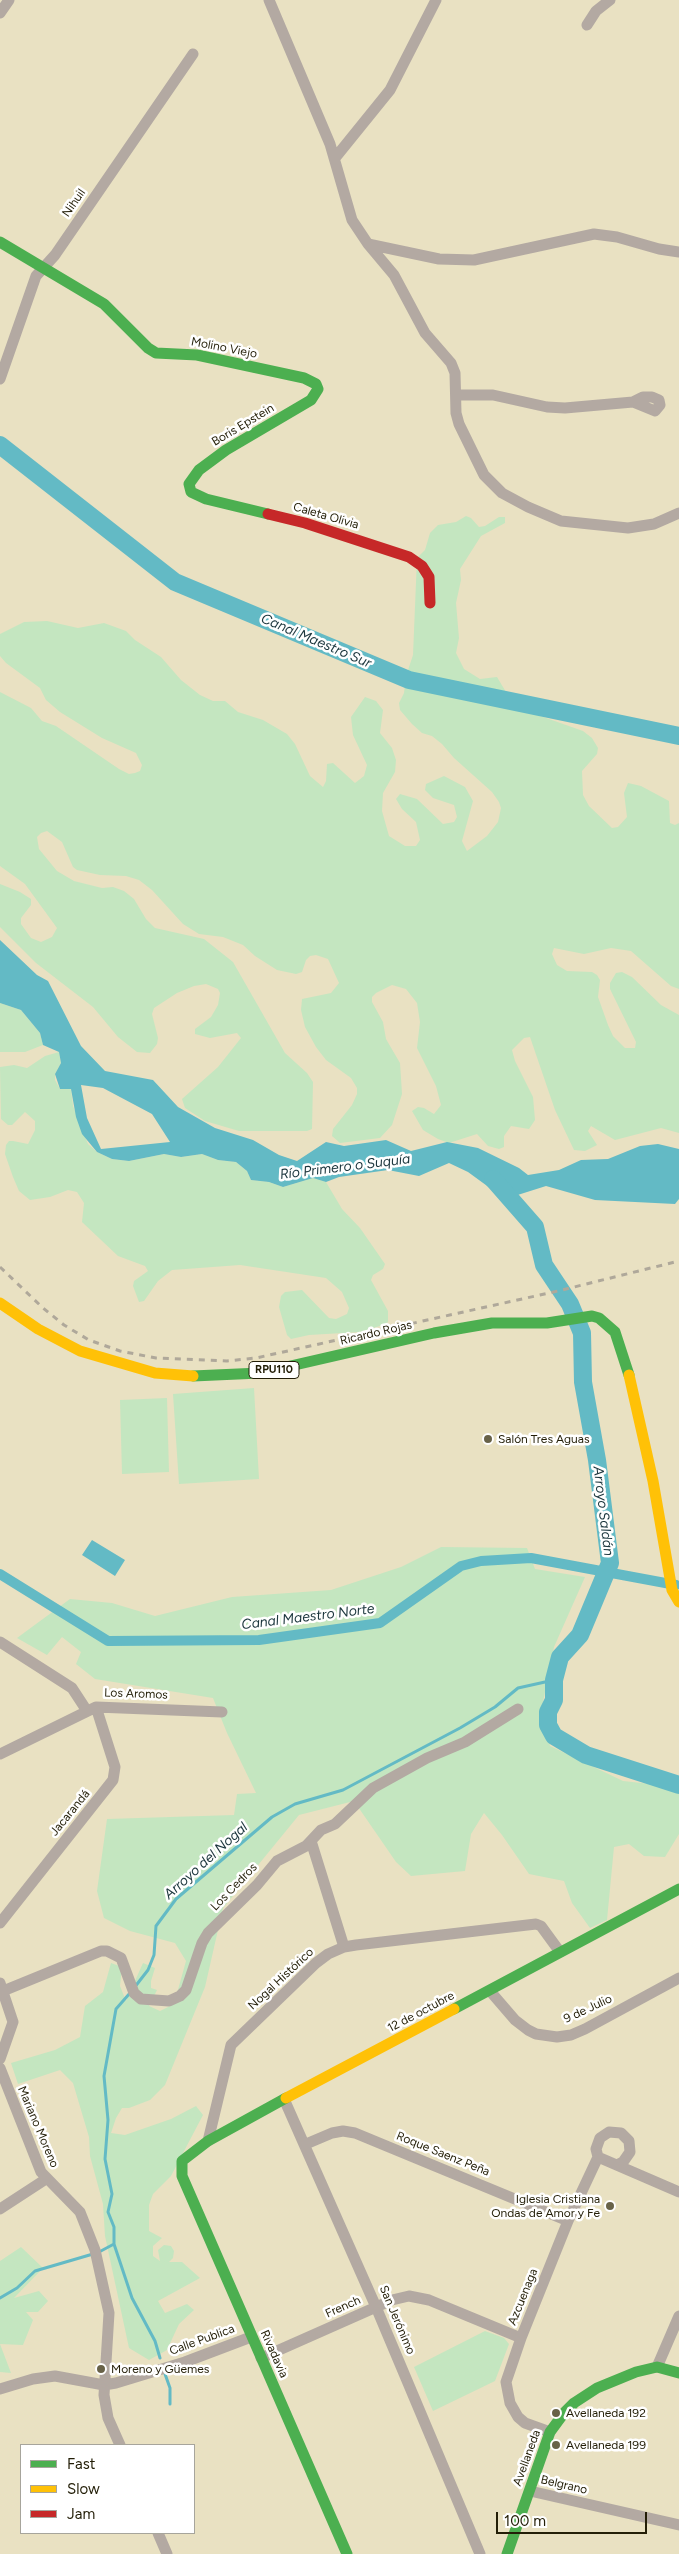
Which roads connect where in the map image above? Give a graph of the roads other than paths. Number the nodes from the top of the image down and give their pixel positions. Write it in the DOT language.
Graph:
graph roads {
  1 [pos="9,0"];
  2 [pos="269,0"];
  3 [pos="436,0"];
  4 [pos="610,0"];
  5 [pos="0,13"];
  6 [pos="587,25"];
  7 [pos="193,54"];
  8 [pos="335,158"];
  9 [pos="0,242"];
  10 [pos="368,244"];
  11 [pos="679,252"];
  12 [pos="43,268"];
  13 [pos="0,378"];
  14 [pos="316,395"];
  15 [pos="456,395"];
  16 [pos="633,402"];
  17 [pos="189,484"];
  18 [pos="679,513"];
  19 [pos="430,602"];
  20 [pos="0,1303"];
  21 [pos="653,1481"];
  22 [pos="679,1560"];
  23 [pos="679,1602"];
  24 [pos="0,1642"];
  25 [pos="91,1709"];
  26 [pos="518,1709"];
  27 [pos="222,1712"];
  28 [pos="0,1754"];
  29 [pos="311,1841"];
  30 [pos="679,1889"];
  31 [pos="0,1923"];
  32 [pos="344,1947"];
  33 [pos="560,1952"];
  34 [pos="679,1978"];
  35 [pos="2,1987"];
  36 [pos="490,1991"];
  37 [pos="2,2046"];
  38 [pos="0,2059"];
  39 [pos="0,2068"];
  40 [pos="284,2099"];
  41 [pos="208,2141"];
  42 [pos="306,2144"];
  43 [pos="598,2157"];
  44 [pos="181,2164"];
  45 [pos="617,2165"];
  46 [pos="46,2178"];
  47 [pos="679,2192"];
  48 [pos="0,2209"];
  49 [pos="568,2221"];
  50 [pos="376,2307"];
  51 [pos="679,2316"];
  52 [pos="252,2337"];
  53 [pos="521,2338"];
  54 [pos="261,2358"];
  55 [pos="657,2367"];
  56 [pos="679,2373"];
  57 [pos="104,2385"];
  58 [pos="0,2389"];
  59 [pos="550,2432"];
  60 [pos="120,2444"];
  61 [pos="530,2491"];
  62 [pos="679,2525"];
  63 [pos="158,2534"];
  64 [pos="167,2554"];
  65 [pos="347,2554"];
  66 [pos="480,2554"];
  67 [pos="507,2554"];
  1 -- 5 [label="street"];
  2 -- 8 [label="street"];
  3 -- 8 [label="street"];
  4 -- 6 [label="street"];
  7 -- 12 [label="street, Nihuil"];
  8 -- 10 [label="street"];
  9 -- 12 [label="street, Molino Viejo"];
  10 -- 11 [label="street"];
  10 -- 15 [label="street"];
  12 -- 13 [label="street, Nihuil"];
  12 -- 14 [label="street, Molino Viejo"];
  14 -- 17 [label="street, Boris Epstein"];
  15 -- 16 [label="street"];
  15 -- 18 [label="street"];
  17 -- 19 [label="street, Caleta Olivia"];
  20 -- 21 [label="street, Ricardo Rojas / RPU110"];
  21 -- 22 [label="street, Ricardo Rojas / RPU110"];
  21 -- 23 [label="street, Ricardo Rojas / RPU110"];
  24 -- 25 [label="street, Jacarandá"];
  25 -- 27 [label="street, Los Aromos"];
  25 -- 28 [label="street, Los Aromos"];
  25 -- 31 [label="street, Jacarandá"];
  26 -- 29 [label="street, Los Cedros"];
  29 -- 32 [label="street"];
  29 -- 35 [label="street, Los Cedros"];
  30 -- 33 [label="street, 12 de octubre"];
  32 -- 33 [label="street, Nogal Histórico"];
  32 -- 41 [label="street, Nogal Histórico"];
  33 -- 36 [label="street, 12 de octubre"];
  34 -- 36 [label="street, 9 de Julio"];
  35 -- 37 [label="street"];
  36 -- 40 [label="street, 12 de octubre"];
  37 -- 38 [label="street"];
  39 -- 46 [label="street, Mariano Moreno"];
  40 -- 41 [label="street, 12 de octubre"];
  40 -- 42 [label="street, San Jerónimo"];
  41 -- 44 [label="street, 12 de octubre"];
  42 -- 49 [label="street, Roque Saenz Peña"];
  42 -- 50 [label="street, San Jerónimo"];
  43 -- 45 [label="street"];
  43 -- 45 [label="street"];
  43 -- 49 [label="street, Azcuenaga"];
  44 -- 52 [label="street, Rivadavia"];
  45 -- 47 [label="street"];
  46 -- 48 [label="street"];
  46 -- 57 [label="street, Mariano Moreno"];
  49 -- 53 [label="street, Azcuenaga"];
  50 -- 53 [label="street, French"];
  50 -- 54 [label="street, French"];
  50 -- 66 [label="street, San Jerónimo"];
  51 -- 55 [label="street"];
  52 -- 54 [label="street, Rivadavia"];
  52 -- 57 [label="street, Calle Publica"];
  53 -- 59 [label="street, Azcuenaga"];
  54 -- 65 [label="street, Rivadavia"];
  55 -- 56 [label="street"];
  55 -- 59 [label="street, Avellaneda"];
  57 -- 58 [label="street"];
  57 -- 60 [label="street, Mariano Moreno"];
  59 -- 61 [label="street, Avellaneda"];
  61 -- 62 [label="street, Belgrano"];
  61 -- 67 [label="street, Avellaneda"];
  63 -- 64 [label="street"];
}
